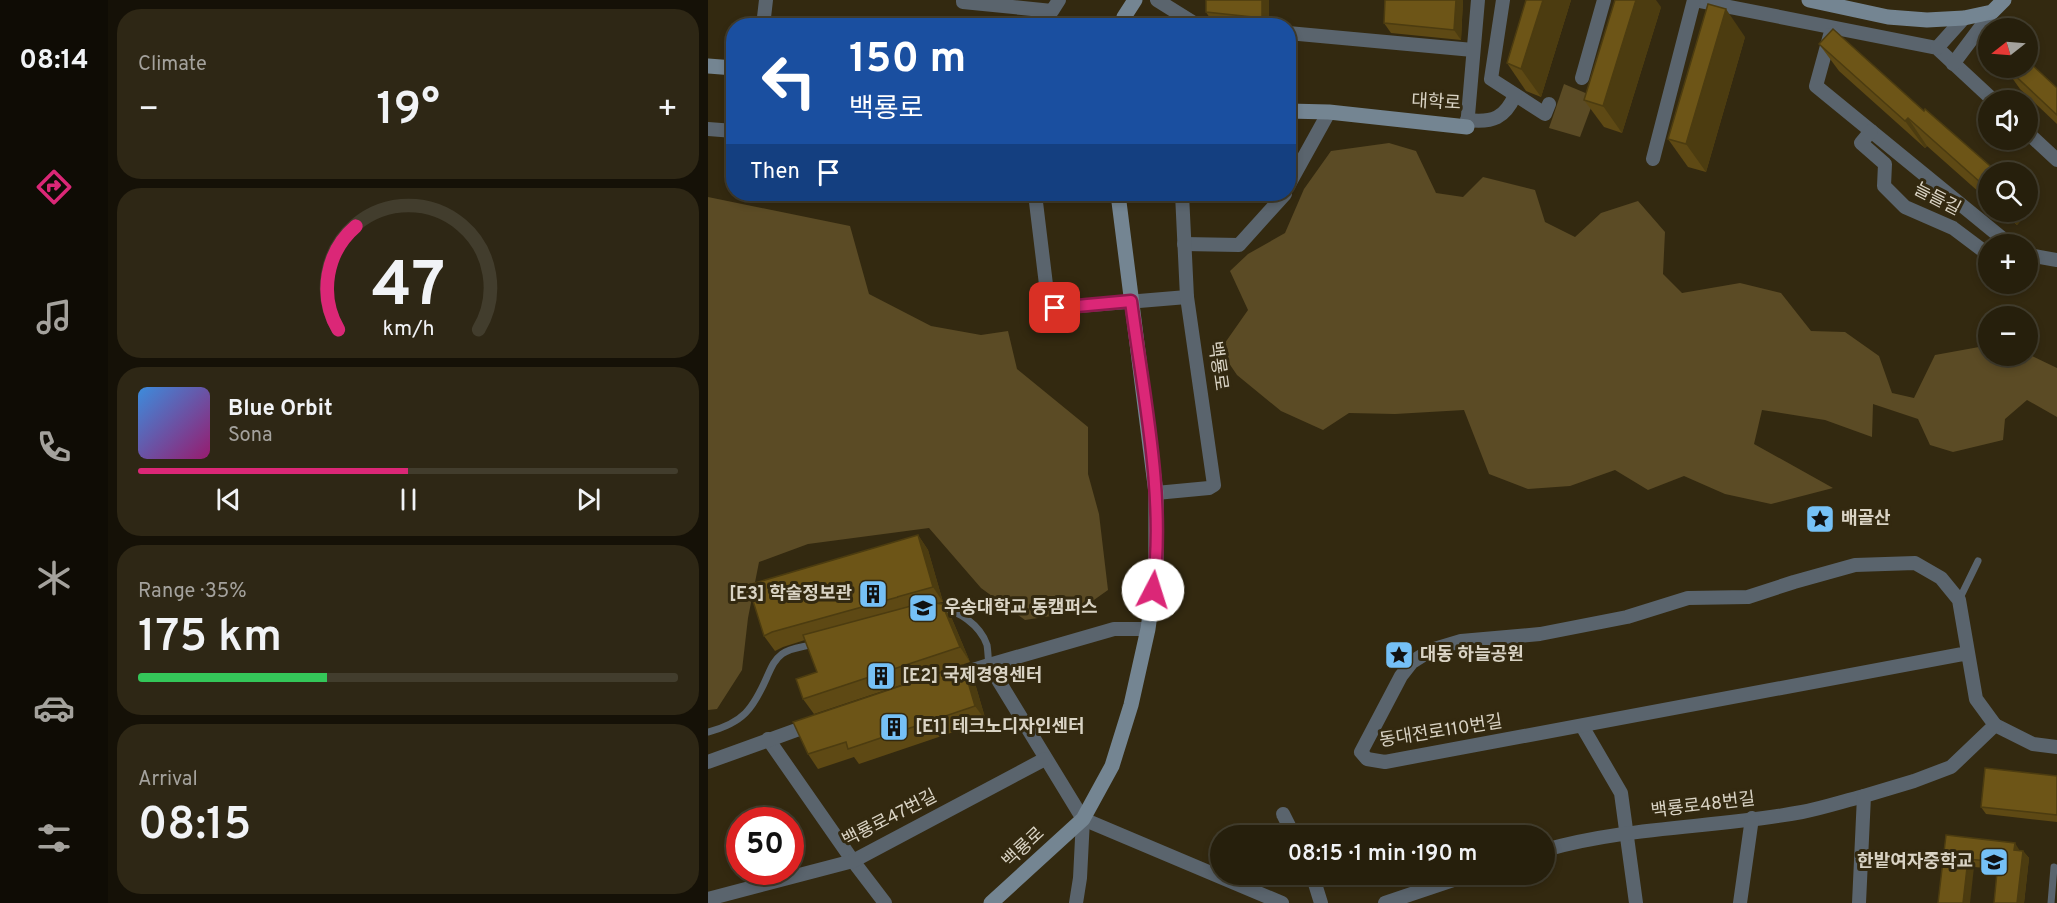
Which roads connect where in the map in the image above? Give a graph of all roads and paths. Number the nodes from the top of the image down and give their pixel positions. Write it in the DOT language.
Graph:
graph roads {
  1 [pos="766,0"];
  2 [pos="963,0"];
  3 [pos="1059,0"];
  4 [pos="1135,0"];
  5 [pos="1157,0"];
  6 [pos="1478,0"];
  7 [pos="1503,0"];
  8 [pos="1604,0"];
  9 [pos="1694,0"];
  10 [pos="1809,0"];
  11 [pos="2004,0"];
  12 [pos="1992,12"];
  13 [pos="764,18"];
  14 [pos="1124,18"];
  15 [pos="1186,18"];
  16 [pos="1964,18"];
  17 [pos="1832,28"];
  18 [pos="1296,34"];
  19 [pos="1937,48"];
  20 [pos="1473,51"];
  21 [pos="1953,64"];
  22 [pos="708,66"];
  23 [pos="726,67"];
  24 [pos="1582,78"];
  25 [pos="1982,90"];
  26 [pos="1515,94"];
  27 [pos="1548,104"];
  28 [pos="1296,111"];
  29 [pos="1329,112"];
  30 [pos="1467,124"];
  31 [pos="708,129"];
  32 [pos="726,130"];
  33 [pos="1871,131"];
  34 [pos="2038,142"];
  35 [pos="1653,159"];
  36 [pos="2057,160"];
  37 [pos="1296,168"];
  38 [pos="1036,201"];
  39 [pos="1119,201"];
  40 [pos="1182,201"];
  41 [pos="1279,201"];
  42 [pos="1997,234"];
  43 [pos="1184,244"];
  44 [pos="1978,247"];
  45 [pos="2038,257"];
  46 [pos="2057,260"];
  47 [pos="1187,297"];
  48 [pos="1131,301"];
  49 [pos="1156,493"];
  50 [pos="1978,561"];
  51 [pos="1959,600"];
  52 [pos="932,612"];
  53 [pos="1148,628"];
  54 [pos="826,641"];
  55 [pos="1968,653"];
  56 [pos="989,665"];
  57 [pos="933,683"];
  58 [pos="823,720"];
  59 [pos="1995,725"];
  60 [pos="1582,726"];
  61 [pos="708,732"];
  62 [pos="768,739"];
  63 [pos="2057,747"];
  64 [pos="1045,759"];
  65 [pos="708,762"];
  66 [pos="1864,796"];
  67 [pos="1283,814"];
  68 [pos="1752,818"];
  69 [pos="1083,819"];
  70 [pos="1288,825"];
  71 [pos="1625,835"];
  72 [pos="1555,848"];
  73 [pos="852,861"];
  74 [pos="2054,867"];
  75 [pos="1316,885"];
  76 [pos="1438,885"];
  77 [pos="708,900"];
  78 [pos="885,903"];
  79 [pos="991,903"];
  80 [pos="1076,903"];
  81 [pos="1282,903"];
  82 [pos="1322,903"];
  83 [pos="1385,903"];
  84 [pos="1636,903"];
  85 [pos="1740,903"];
  86 [pos="1859,903"];
  87 [pos="2051,903"];
  1 -- 13 [label="street"];
  2 -- 3 [label="street"];
  4 -- 14 [label="main road"];
  5 -- 15 [label="street"];
  6 -- 20 [label="street, 대학로"];
  7 -- 26 [label="street"];
  8 -- 24 [label="street"];
  9 -- 17 [label="street"];
  9 -- 35 [label="street"];
  10 -- 16 [label="main road"];
  11 -- 12 [label="main road"];
  12 -- 16 [label="main road"];
  12 -- 21 [label="street"];
  16 -- 19 [label="street"];
  17 -- 19 [label="street"];
  17 -- 33 [label="street"];
  18 -- 20 [label="street"];
  19 -- 21 [label="street"];
  20 -- 30 [label="street, 대학로"];
  21 -- 25 [label="street"];
  22 -- 23 [label="main road"];
  26 -- 27 [label="street"];
  26 -- 30 [label="street"];
  28 -- 29 [label="main road, 대학로"];
  29 -- 30 [label="main road, 대학로"];
  29 -- 37 [label="street"];
  31 -- 32 [label="street"];
  33 -- 42 [label="street"];
  33 -- 44 [label="street, 늘들길"];
  34 -- 36 [label="street"];
  38 -- 48 [label="street"];
  39 -- 48 [label="main road, 백룡로"];
  40 -- 43 [label="street, 백룡로"];
  41 -- 43 [label="street"];
  43 -- 47 [label="street, 백룡로"];
  45 -- 46 [label="street"];
  47 -- 48 [label="street"];
  47 -- 49 [label="street, 백룡로"];
  48 -- 49 [label="main road, 백룡로"];
  49 -- 53 [label="main road, 백룡로"];
  50 -- 51 [label="lane"];
  51 -- 55 [label="street"];
  51 -- 60 [label="street, 동대전로110번길"];
  52 -- 56 [label="lane"];
  53 -- 56 [label="street"];
  53 -- 69 [label="main road, 백룡로"];
  54 -- 61 [label="lane"];
  55 -- 59 [label="street"];
  55 -- 60 [label="street, 동대전로110번길"];
  56 -- 57 [label="street"];
  56 -- 64 [label="street"];
  58 -- 62 [label="street"];
  59 -- 63 [label="street"];
  59 -- 66 [label="street"];
  60 -- 71 [label="street"];
  62 -- 65 [label="street"];
  62 -- 73 [label="street"];
  64 -- 69 [label="street"];
  64 -- 73 [label="street, 백룡로47번길"];
  66 -- 68 [label="street, 백룡로48번길"];
  66 -- 86 [label="street"];
  67 -- 70 [label="street"];
  68 -- 71 [label="street, 백룡로48번길"];
  68 -- 85 [label="street"];
  69 -- 79 [label="main road, 백룡로"];
  69 -- 80 [label="street"];
  69 -- 81 [label="street"];
  71 -- 72 [label="street, 백룡로48번길"];
  71 -- 84 [label="street"];
  73 -- 77 [label="street, 백룡로47번길"];
  73 -- 78 [label="street"];
  74 -- 87 [label="lane"];
  75 -- 82 [label="street"];
  76 -- 83 [label="street"];
}
